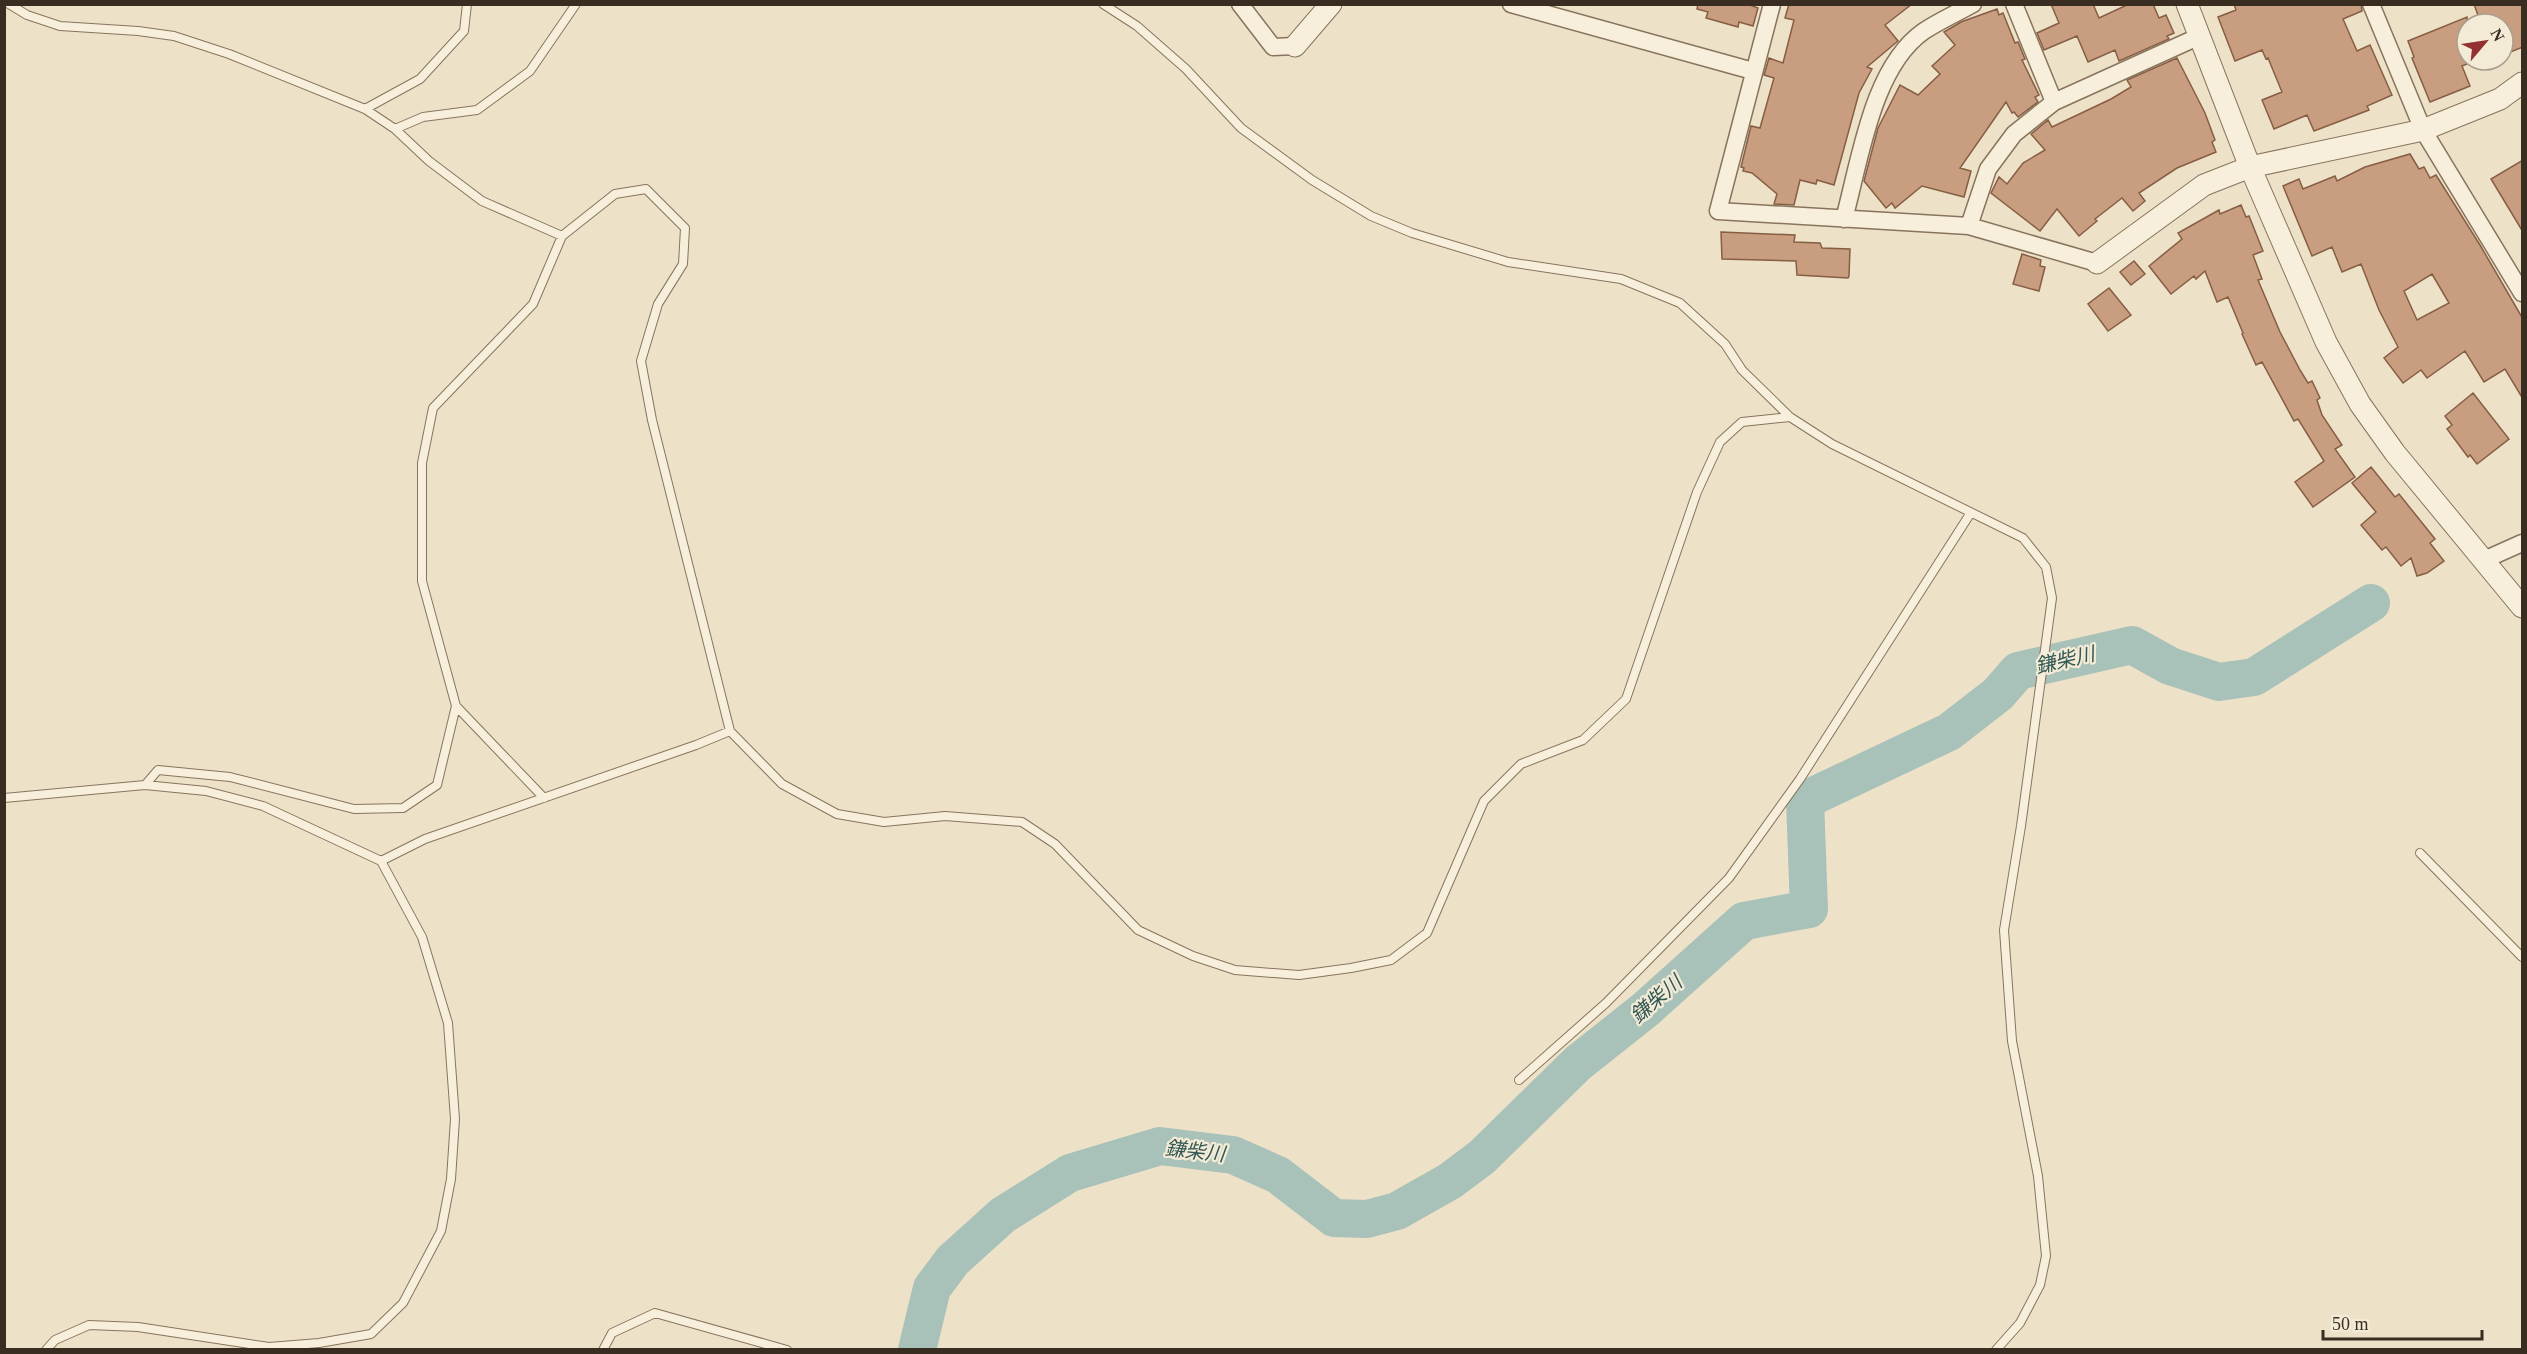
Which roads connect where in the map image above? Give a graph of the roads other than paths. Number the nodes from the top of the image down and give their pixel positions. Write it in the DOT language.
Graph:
graph roads {
  1 [pos="9,4"];
  2 [pos="467,4"];
  3 [pos="576,4"];
  4 [pos="1103,4"];
  5 [pos="1240,4"];
  6 [pos="1331,4"];
  7 [pos="1511,4"];
  8 [pos="1772,4"];
  9 [pos="1973,4"];
  10 [pos="2014,4"];
  11 [pos="2187,4"];
  12 [pos="2371,4"];
  13 [pos="2200,36"];
  14 [pos="1295,46"];
  15 [pos="1753,71"];
  16 [pos="2523,83"];
  17 [pos="2054,102"];
  18 [pos="365,109"];
  19 [pos="395,129"];
  20 [pos="2423,130"];
  21 [pos="2250,167"];
  22 [pos="1844,219"];
  23 [pos="1969,226"];
  24 [pos="562,236"];
  25 [pos="2097,262"];
  26 [pos="2523,292"];
  27 [pos="1790,417"];
  28 [pos="1970,514"];
  29 [pos="2523,543"];
  30 [pos="2484,560"];
  31 [pos="2523,607"];
  32 [pos="456,706"];
  33 [pos="730,731"];
  34 [pos="145,785"];
  35 [pos="4,798"];
  36 [pos="544,798"];
  37 [pos="2420,853"];
  38 [pos="381,861"];
  39 [pos="2523,957"];
  40 [pos="1519,1080"];
  41 [pos="269,1348"];
  42 [pos="46,1350"];
  43 [pos="603,1350"];
  44 [pos="787,1350"];
  45 [pos="1996,1350"];
  1 -- 18 [label="lane"];
  2 -- 18 [label="lane"];
  3 -- 19 [label="lane"];
  4 -- 27 [label="lane"];
  5 -- 14 [label="street"];
  6 -- 14 [label="street"];
  7 -- 15 [label="street"];
  8 -- 15 [label="street"];
  9 -- 22 [label="street"];
  10 -- 17 [label="street"];
  11 -- 13 [label="street"];
  12 -- 20 [label="street"];
  13 -- 17 [label="street"];
  13 -- 21 [label="street"];
  15 -- 22 [label="street"];
  16 -- 20 [label="street"];
  17 -- 23 [label="street"];
  18 -- 19 [label="lane"];
  19 -- 24 [label="lane"];
  20 -- 21 [label="street"];
  20 -- 26 [label="street"];
  21 -- 25 [label="street"];
  21 -- 30 [label="street"];
  22 -- 23 [label="street"];
  23 -- 25 [label="street"];
  24 -- 32 [label="lane"];
  24 -- 33 [label="lane"];
  27 -- 28 [label="lane"];
  27 -- 33 [label="lane"];
  28 -- 40 [label="lane"];
  28 -- 45 [label="lane"];
  29 -- 30 [label="street"];
  30 -- 31 [label="street"];
  32 -- 34 [label="lane"];
  32 -- 36 [label="lane"];
  33 -- 36 [label="lane"];
  34 -- 35 [label="lane"];
  34 -- 38 [label="lane"];
  36 -- 38 [label="lane"];
  37 -- 39 [label="lane"];
  38 -- 41 [label="lane"];
  41 -- 42 [label="lane"];
  43 -- 44 [label="lane"];
}
